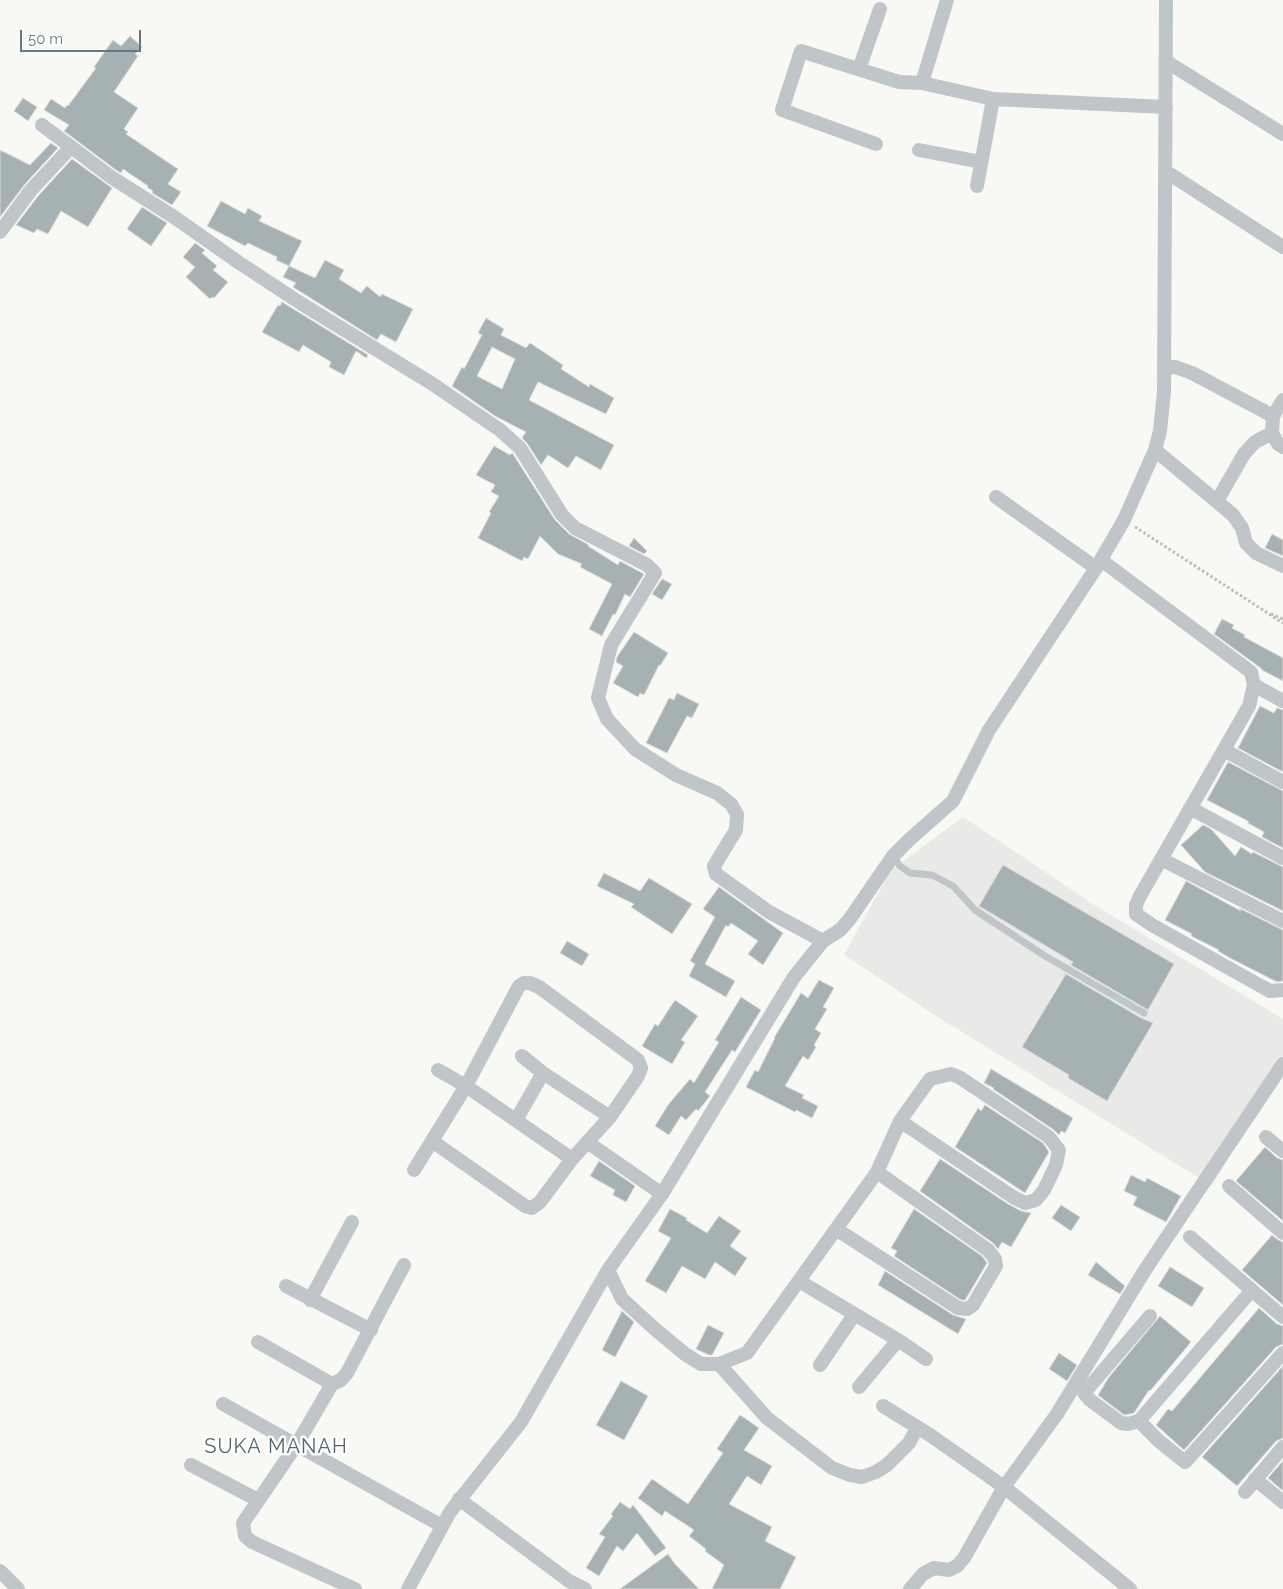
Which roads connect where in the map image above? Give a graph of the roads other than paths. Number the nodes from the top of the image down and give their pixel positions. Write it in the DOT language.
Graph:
graph roads {
  1 [pos="947,0"];
  2 [pos="1166,0"];
  3 [pos="880,9"];
  4 [pos="1166,62"];
  5 [pos="859,69"];
  6 [pos="922,83"];
  7 [pos="993,99"];
  8 [pos="1166,107"];
  9 [pos="42,125"];
  10 [pos="1283,134"];
  11 [pos="876,144"];
  12 [pos="71,147"];
  13 [pos="918,150"];
  14 [pos="982,162"];
  15 [pos="1165,171"];
  16 [pos="977,186"];
  17 [pos="0,232"];
  18 [pos="1283,247"];
  19 [pos="1164,368"];
  20 [pos="1283,400"];
  21 [pos="1273,416"];
  22 [pos="1272,433"];
  23 [pos="1283,447"];
  24 [pos="1155,450"];
  25 [pos="996,497"];
  26 [pos="1217,502"];
  27 [pos="1098,564"];
  28 [pos="1283,566"];
  29 [pos="1254,685"];
  30 [pos="1283,701"];
  31 [pos="1224,750"];
  32 [pos="1283,782"];
  33 [pos="1190,808"];
  34 [pos="892,856"];
  35 [pos="1283,858"];
  36 [pos="1161,859"];
  37 [pos="1283,921"];
  38 [pos="823,941"];
  39 [pos="1283,990"];
  40 [pos="1144,1013"];
  41 [pos="522,1056"];
  42 [pos="1283,1064"];
  43 [pos="438,1070"];
  44 [pos="544,1073"];
  45 [pos="466,1086"];
  46 [pos="610,1117"];
  47 [pos="516,1120"];
  48 [pos="900,1121"];
  49 [pos="1266,1137"];
  50 [pos="432,1141"];
  51 [pos="587,1142"];
  52 [pos="1283,1151"];
  53 [pos="572,1159"];
  54 [pos="414,1170"];
  55 [pos="877,1172"];
  56 [pos="1229,1186"];
  57 [pos="662,1194"];
  58 [pos="352,1222"];
  59 [pos="836,1229"];
  60 [pos="1283,1233"];
  61 [pos="1190,1237"];
  62 [pos="404,1265"];
  63 [pos="608,1270"];
  64 [pos="799,1281"];
  65 [pos="286,1286"];
  66 [pos="1252,1290"];
  67 [pos="310,1300"];
  68 [pos="854,1315"];
  69 [pos="1150,1316"];
  70 [pos="1283,1317"];
  71 [pos="371,1330"];
  72 [pos="898,1340"];
  73 [pos="258,1342"];
  74 [pos="1283,1353"];
  75 [pos="926,1358"];
  76 [pos="719,1364"];
  77 [pos="820,1364"];
  78 [pos="332,1384"];
  79 [pos="859,1387"];
  80 [pos="223,1404"];
  81 [pos="883,1406"];
  82 [pos="1139,1421"];
  83 [pos="917,1428"];
  84 [pos="297,1444"];
  85 [pos="1283,1448"];
  86 [pos="191,1465"];
  87 [pos="1256,1479"];
  88 [pos="1004,1487"];
  89 [pos="1245,1492"];
  90 [pos="459,1499"];
  91 [pos="258,1500"];
  92 [pos="1283,1502"];
  93 [pos="442,1526"];
  94 [pos="0,1571"];
  95 [pos="18,1589"];
  96 [pos="355,1589"];
  97 [pos="408,1589"];
  98 [pos="585,1589"];
  99 [pos="910,1589"];
  100 [pos="1130,1589"];
  1 -- 6 [label="street"];
  2 -- 4 [label="street"];
  3 -- 5 [label="street"];
  4 -- 8 [label="street"];
  4 -- 10 [label="street"];
  5 -- 6 [label="street"];
  5 -- 11 [label="street"];
  6 -- 7 [label="street"];
  7 -- 8 [label="street"];
  7 -- 14 [label="street"];
  8 -- 15 [label="street"];
  9 -- 12 [label="street"];
  12 -- 17 [label="street"];
  12 -- 38 [label="street"];
  13 -- 14 [label="street"];
  14 -- 16 [label="street"];
  15 -- 18 [label="street"];
  15 -- 19 [label="street"];
  19 -- 21 [label="street"];
  19 -- 24 [label="street"];
  20 -- 21 [label="street"];
  21 -- 22 [label="street"];
  22 -- 23 [label="street"];
  22 -- 26 [label="street"];
  24 -- 26 [label="street"];
  24 -- 27 [label="street"];
  25 -- 27 [label="street"];
  26 -- 28 [label="street"];
  27 -- 29 [label="street"];
  27 -- 34 [label="street"];
  29 -- 30 [label="street"];
  29 -- 31 [label="street"];
  31 -- 32 [label="street"];
  31 -- 33 [label="street"];
  33 -- 35 [label="street"];
  33 -- 36 [label="street"];
  34 -- 38 [label="street"];
  34 -- 40 [label="lane"];
  36 -- 37 [label="street"];
  36 -- 39 [label="street"];
  38 -- 57 [label="street"];
  41 -- 44 [label="street"];
  42 -- 88 [label="street"];
  43 -- 45 [label="street"];
  44 -- 46 [label="street"];
  44 -- 47 [label="street"];
  45 -- 46 [label="street"];
  45 -- 47 [label="street"];
  45 -- 50 [label="street"];
  46 -- 51 [label="street"];
  47 -- 53 [label="street"];
  48 -- 48 [label="street"];
  48 -- 55 [label="street"];
  49 -- 52 [label="street"];
  50 -- 53 [label="street"];
  50 -- 54 [label="street"];
  51 -- 53 [label="street"];
  51 -- 57 [label="street"];
  55 -- 59 [label="street"];
  55 -- 59 [label="street"];
  56 -- 60 [label="street"];
  57 -- 63 [label="street"];
  58 -- 67 [label="street"];
  59 -- 64 [label="street"];
  61 -- 66 [label="street"];
  62 -- 71 [label="street"];
  63 -- 76 [label="street"];
  63 -- 90 [label="street"];
  64 -- 68 [label="street"];
  64 -- 76 [label="street"];
  65 -- 67 [label="street"];
  66 -- 70 [label="street"];
  66 -- 82 [label="street"];
  67 -- 71 [label="street"];
  68 -- 72 [label="street"];
  68 -- 77 [label="street"];
  69 -- 82 [label="street"];
  71 -- 78 [label="street"];
  72 -- 75 [label="street"];
  72 -- 79 [label="street"];
  73 -- 78 [label="street"];
  74 -- 82 [label="street"];
  76 -- 83 [label="street"];
  78 -- 84 [label="street"];
  80 -- 84 [label="street"];
  81 -- 83 [label="street"];
  83 -- 88 [label="street"];
  84 -- 91 [label="street"];
  84 -- 93 [label="street"];
  85 -- 87 [label="street"];
  86 -- 91 [label="street"];
  87 -- 89 [label="street"];
  87 -- 92 [label="street"];
  88 -- 99 [label="street"];
  88 -- 100 [label="street"];
  90 -- 93 [label="street"];
  90 -- 98 [label="street"];
  91 -- 96 [label="street"];
  93 -- 97 [label="street"];
  94 -- 95 [label="street"];
}
